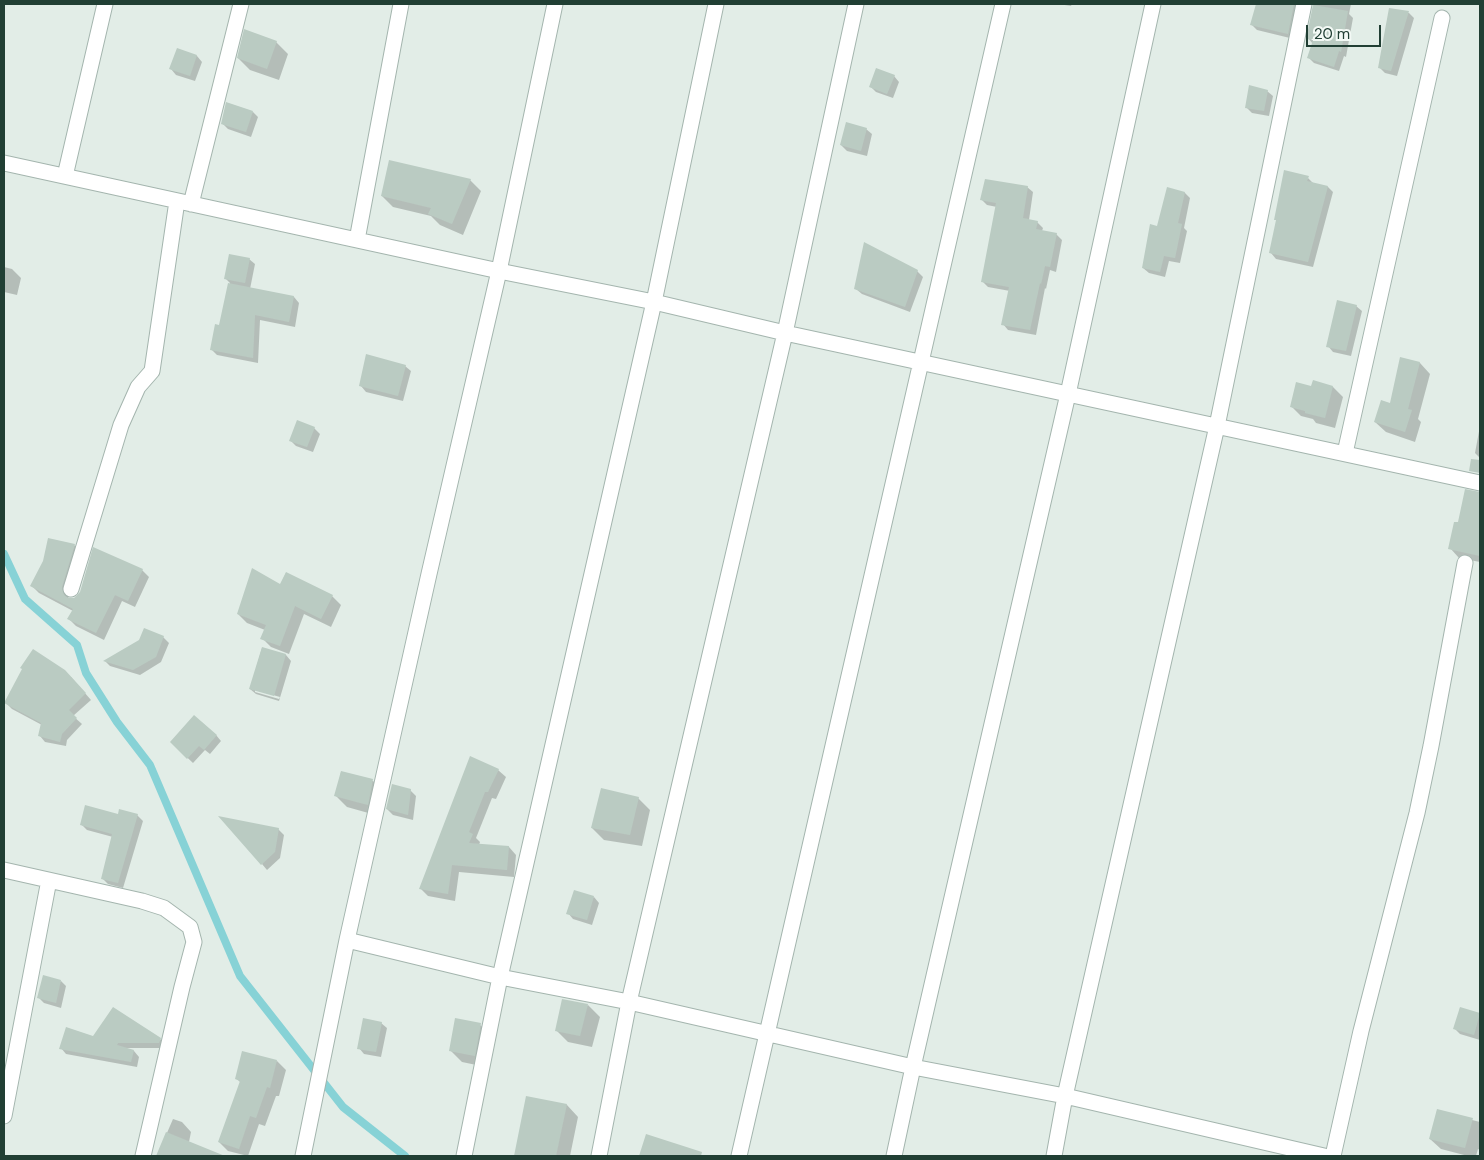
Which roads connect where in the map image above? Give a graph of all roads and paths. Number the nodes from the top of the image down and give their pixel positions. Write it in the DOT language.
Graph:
graph roads {
  1 [pos="105,4"];
  2 [pos="241,4"];
  3 [pos="401,4"];
  4 [pos="555,4"];
  5 [pos="716,4"];
  6 [pos="856,4"];
  7 [pos="1002,4"];
  8 [pos="1153,4"];
  9 [pos="1304,4"];
  10 [pos="1442,18"];
  11 [pos="4,163"];
  12 [pos="65,176"];
  13 [pos="184,202"];
  14 [pos="357,240"];
  15 [pos="498,270"];
  16 [pos="654,302"];
  17 [pos="785,333"];
  18 [pos="920,362"];
  19 [pos="1068,394"];
  20 [pos="1217,426"];
  21 [pos="1345,453"];
  22 [pos="1480,483"];
  23 [pos="1465,563"];
  24 [pos="71,589"];
  25 [pos="4,870"];
  26 [pos="49,880"];
  27 [pos="347,940"];
  28 [pos="500,978"];
  29 [pos="629,1002"];
  30 [pos="767,1034"];
  31 [pos="913,1067"];
  32 [pos="1065,1096"];
  33 [pos="4,1116"];
  34 [pos="142,1156"];
  35 [pos="303,1156"];
  36 [pos="464,1156"];
  37 [pos="599,1156"];
  38 [pos="738,1156"];
  39 [pos="894,1156"];
  40 [pos="1054,1156"];
  41 [pos="1324,1156"];
  42 [pos="1334,1156"];
  1 -- 12 [label="street"];
  2 -- 13 [label="street"];
  3 -- 14 [label="street"];
  4 -- 15 [label="street"];
  5 -- 16 [label="street"];
  6 -- 17 [label="street"];
  7 -- 18 [label="street"];
  8 -- 19 [label="street"];
  9 -- 20 [label="street"];
  10 -- 21 [label="street"];
  11 -- 12 [label="street"];
  12 -- 13 [label="street"];
  13 -- 14 [label="street"];
  13 -- 24 [label="street"];
  14 -- 15 [label="street"];
  15 -- 16 [label="street"];
  15 -- 27 [label="street"];
  16 -- 17 [label="street"];
  16 -- 28 [label="street"];
  17 -- 18 [label="street"];
  17 -- 29 [label="street"];
  18 -- 19 [label="street"];
  18 -- 30 [label="street"];
  19 -- 20 [label="street"];
  19 -- 31 [label="street"];
  20 -- 21 [label="street"];
  20 -- 32 [label="street"];
  21 -- 22 [label="street"];
  23 -- 42 [label="street"];
  25 -- 26 [label="street"];
  26 -- 33 [label="street"];
  26 -- 34 [label="street"];
  27 -- 28 [label="street"];
  27 -- 35 [label="street"];
  28 -- 29 [label="street"];
  28 -- 36 [label="street"];
  29 -- 30 [label="street"];
  29 -- 37 [label="street"];
  30 -- 31 [label="street"];
  30 -- 38 [label="street"];
  31 -- 32 [label="street"];
  31 -- 39 [label="street"];
  32 -- 40 [label="street"];
  32 -- 41 [label="street"];
}
